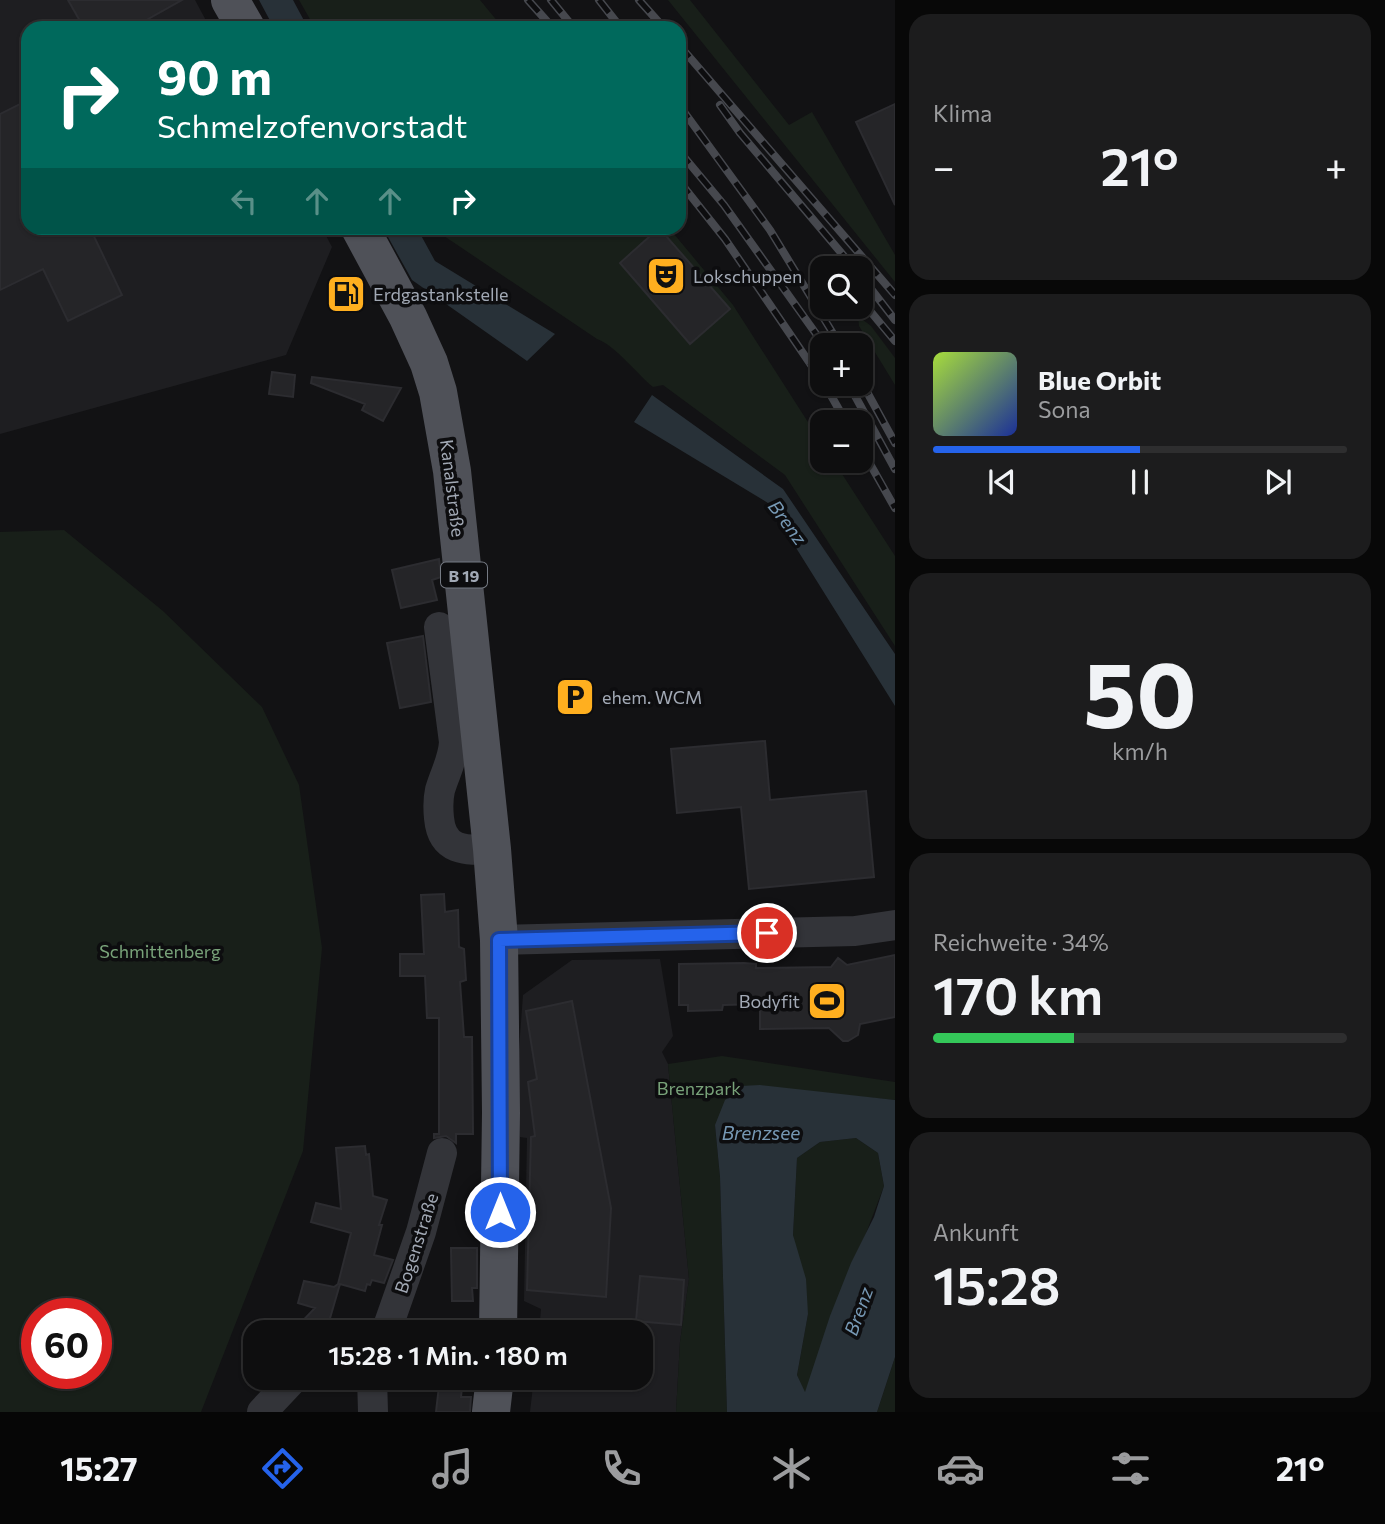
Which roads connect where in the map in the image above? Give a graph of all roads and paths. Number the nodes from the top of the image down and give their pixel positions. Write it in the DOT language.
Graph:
graph roads {
  1 [pos="230,0"];
  2 [pos="242,21"];
  3 [pos="364,235"];
  4 [pos="439,627"];
  5 [pos="492,849"];
  6 [pos="895,925"];
  7 [pos="499,940"];
  8 [pos="442,1153"];
  9 [pos="390,1320"];
  10 [pos="498,1320"];
  11 [pos="283,1390"];
  12 [pos="372,1390"];
  13 [pos="494,1390"];
  14 [pos="262,1412"];
  15 [pos="373,1412"];
  16 [pos="491,1412"];
  1 -- 2 [label="main road"];
  3 -- 5 [label="main road, Kanalstraße / B 19"];
  4 -- 5 [label="street"];
  5 -- 7 [label="main road, Kanalstraße / B 19"];
  6 -- 7 [label="street"];
  7 -- 10 [label="main road, B 19"];
  8 -- 9 [label="street, Bogenstraße"];
  11 -- 14 [label="street"];
  12 -- 15 [label="street"];
  13 -- 16 [label="main road"];
}
